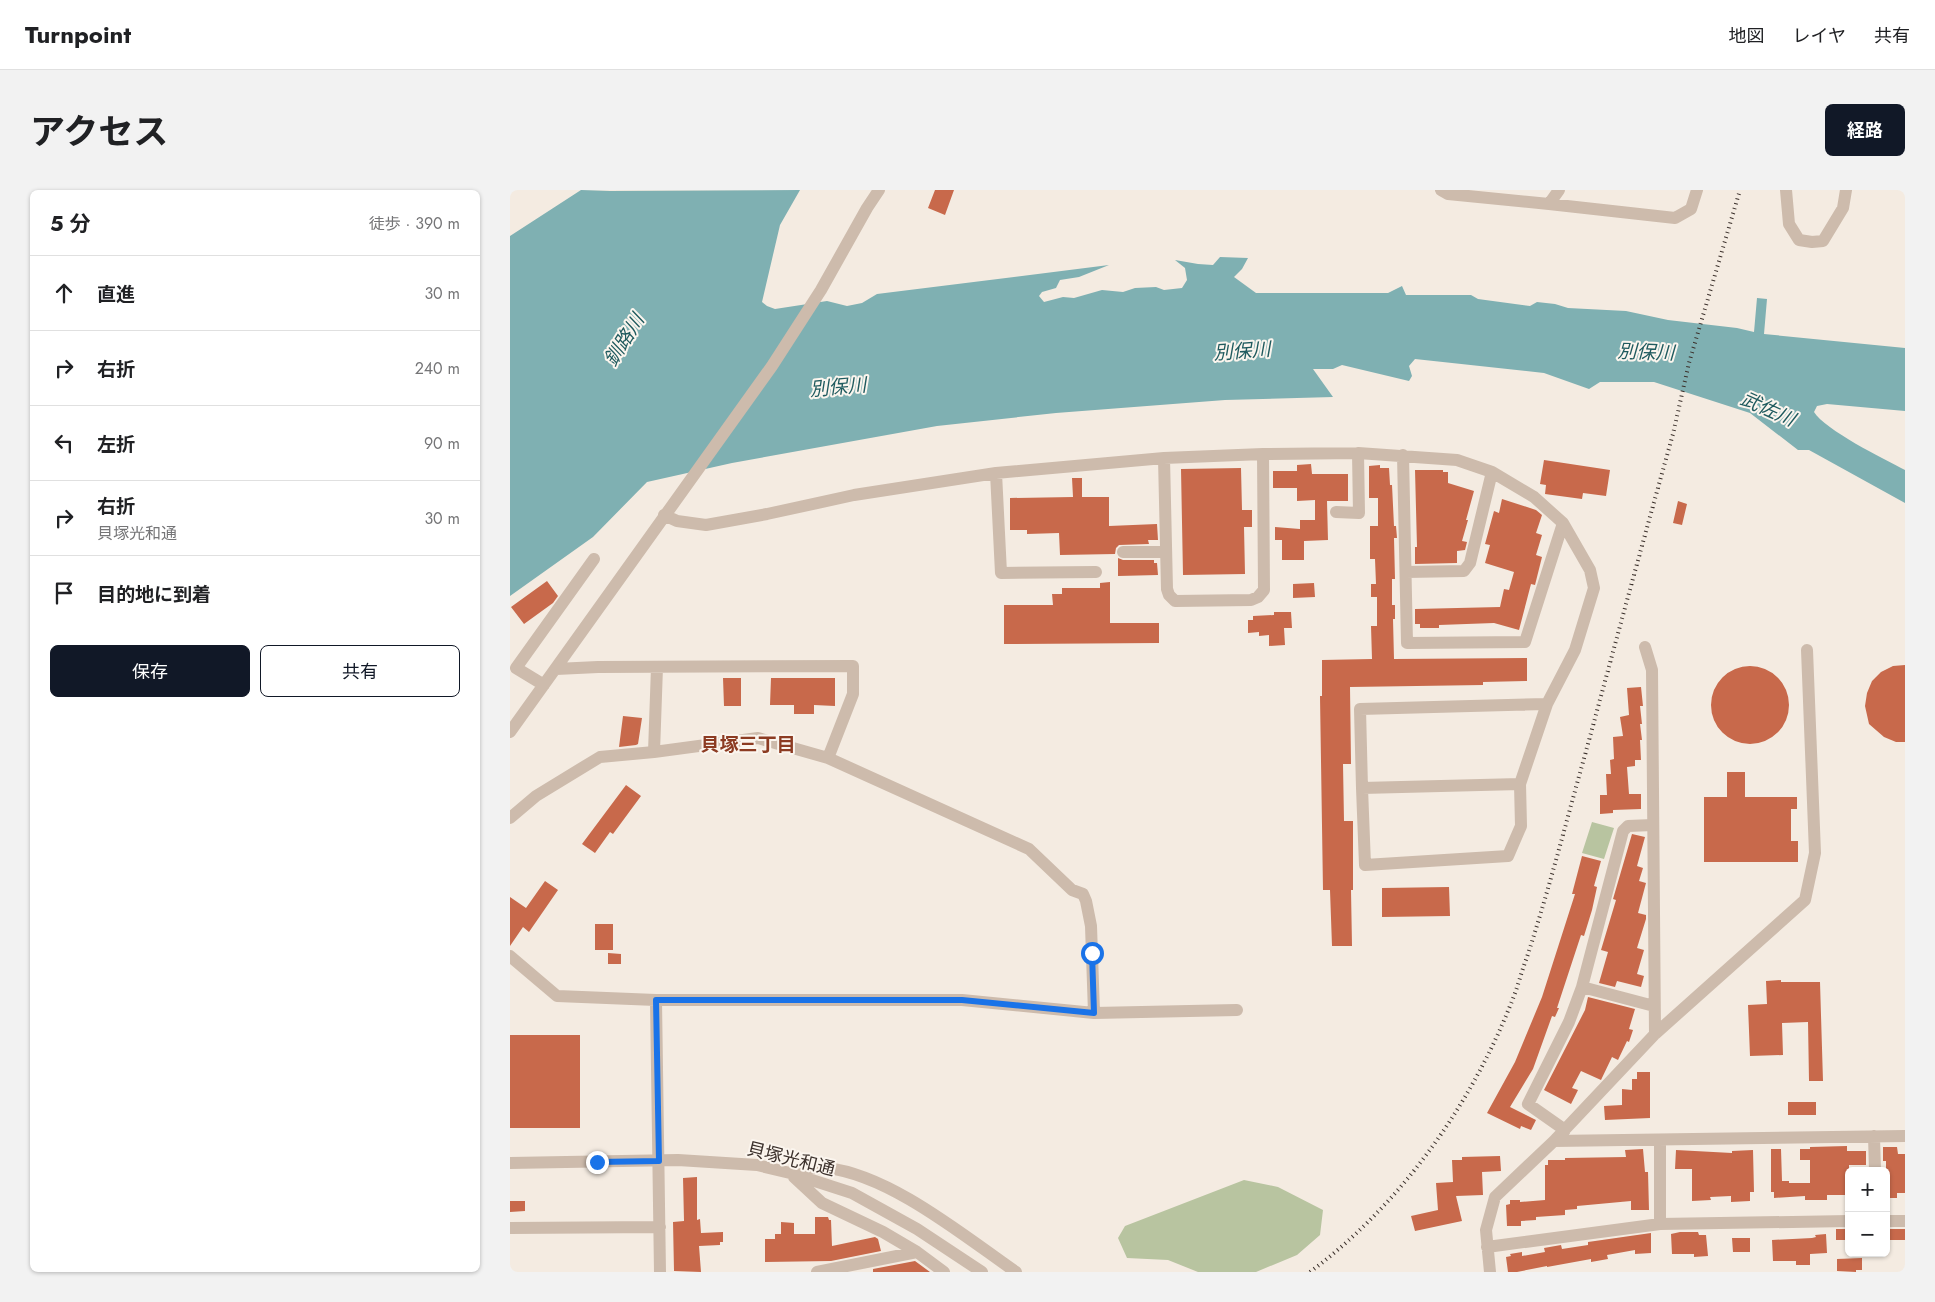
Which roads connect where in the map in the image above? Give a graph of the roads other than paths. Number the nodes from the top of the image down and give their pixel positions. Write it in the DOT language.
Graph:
graph roads {
  1 [pos="879,190"];
  2 [pos="1441,190"];
  3 [pos="1559,190"];
  4 [pos="1697,190"];
  5 [pos="1786,190"];
  6 [pos="1846,190"];
  7 [pos="1550,204"];
  8 [pos="1358,452"];
  9 [pos="1263,454"];
  10 [pos="1403,455"];
  11 [pos="1164,458"];
  12 [pos="1492,472"];
  13 [pos="996,473"];
  14 [pos="1336,512"];
  15 [pos="664,515"];
  16 [pos="1563,523"];
  17 [pos="1123,552"];
  18 [pos="1166,552"];
  19 [pos="594,559"];
  20 [pos="1096,572"];
  21 [pos="1406,572"];
  22 [pos="1645,647"];
  23 [pos="1807,650"];
  24 [pos="656,667"];
  25 [pos="556,669"];
  26 [pos="513,671"];
  27 [pos="544,686"];
  28 [pos="1547,704"];
  29 [pos="510,732"];
  30 [pos="654,752"];
  31 [pos="828,758"];
  32 [pos="1520,784"];
  33 [pos="1362,788"];
  34 [pos="510,818"];
  35 [pos="1653,825"];
  36 [pos="510,956"];
  37 [pos="1582,987"];
  38 [pos="656,1000"];
  39 [pos="1654,1006"];
  40 [pos="1237,1010"];
  41 [pos="1094,1013"];
  42 [pos="1655,1034"];
  43 [pos="1565,1130"];
  44 [pos="1874,1136"];
  45 [pos="1905,1136"];
  46 [pos="1660,1140"];
  47 [pos="1554,1141"];
  48 [pos="659,1161"];
  49 [pos="510,1163"];
  50 [pos="1875,1167"];
  51 [pos="790,1173"];
  52 [pos="1890,1221"];
  53 [pos="1905,1221"];
  54 [pos="1845,1222"];
  55 [pos="1660,1224"];
  56 [pos="660,1227"];
  57 [pos="510,1228"];
  58 [pos="1487,1247"];
  59 [pos="917,1252"];
  60 [pos="660,1272"];
  61 [pos="817,1272"];
  62 [pos="944,1272"];
  63 [pos="982,1272"];
  64 [pos="1016,1272"];
  65 [pos="1490,1272"];
  1 -- 15 [label="street"];
  2 -- 7 [label="street"];
  3 -- 7 [label="street"];
  4 -- 7 [label="street"];
  5 -- 6 [label="street"];
  8 -- 9 [label="street"];
  8 -- 10 [label="street"];
  8 -- 14 [label="street"];
  9 -- 11 [label="street"];
  9 -- 18 [label="street"];
  10 -- 12 [label="street"];
  10 -- 21 [label="street"];
  11 -- 13 [label="street"];
  11 -- 18 [label="street"];
  12 -- 16 [label="street"];
  12 -- 21 [label="street"];
  13 -- 15 [label="street"];
  13 -- 20 [label="street"];
  15 -- 25 [label="street"];
  16 -- 21 [label="street"];
  16 -- 28 [label="street"];
  17 -- 18 [label="street"];
  19 -- 26 [label="street"];
  22 -- 35 [label="street"];
  23 -- 42 [label="street"];
  24 -- 25 [label="street"];
  24 -- 30 [label="street"];
  24 -- 31 [label="street"];
  25 -- 27 [label="street"];
  26 -- 27 [label="street"];
  27 -- 29 [label="street"];
  28 -- 32 [label="street"];
  28 -- 33 [label="street"];
  30 -- 31 [label="street"];
  30 -- 34 [label="street"];
  31 -- 41 [label="street"];
  32 -- 33 [label="street"];
  32 -- 33 [label="street"];
  35 -- 37 [label="street"];
  35 -- 39 [label="street"];
  36 -- 38 [label="street"];
  37 -- 39 [label="street"];
  37 -- 43 [label="street"];
  38 -- 41 [label="street"];
  38 -- 48 [label="street"];
  39 -- 42 [label="street"];
  40 -- 41 [label="street"];
  42 -- 43 [label="street"];
  43 -- 47 [label="street"];
  44 -- 45 [label="street"];
  44 -- 46 [label="street"];
  44 -- 50 [label="street"];
  46 -- 47 [label="street"];
  46 -- 55 [label="street"];
  47 -- 58 [label="street"];
  48 -- 49 [label="street, 貝塚光和通"];
  48 -- 51 [label="street, 貝塚光和通"];
  48 -- 56 [label="street"];
  51 -- 59 [label="street"];
  51 -- 63 [label="street, 貝塚光和通"];
  51 -- 64 [label="street"];
  52 -- 53 [label="street"];
  54 -- 55 [label="street"];
  55 -- 58 [label="street"];
  56 -- 57 [label="street"];
  56 -- 60 [label="street"];
  58 -- 65 [label="street"];
  59 -- 61 [label="street"];
  59 -- 62 [label="street"];
}
